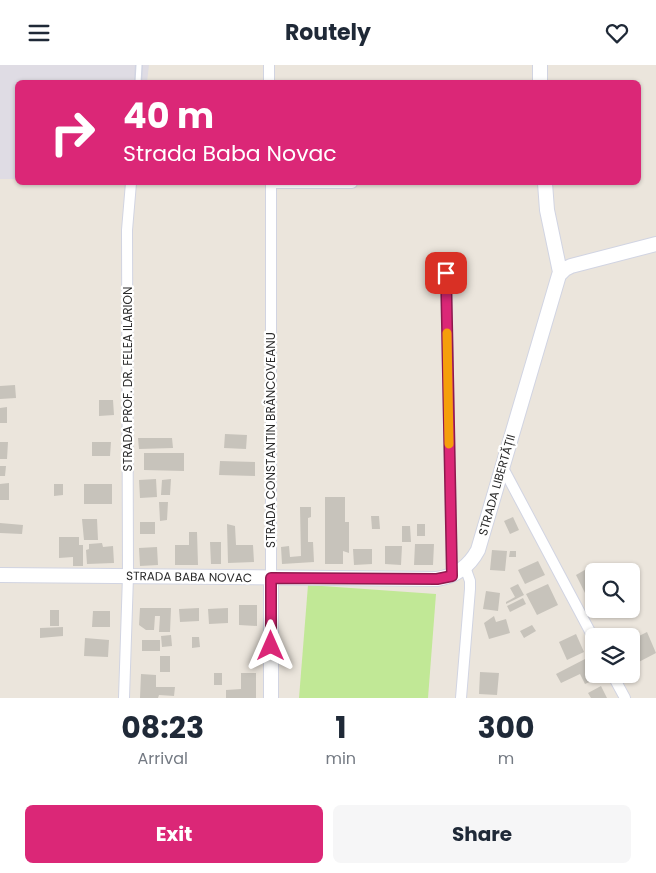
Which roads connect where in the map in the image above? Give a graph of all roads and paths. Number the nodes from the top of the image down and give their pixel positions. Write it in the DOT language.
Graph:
graph roads {
  1 [pos="139,65"];
  2 [pos="268,65"];
  3 [pos="540,65"];
  4 [pos="138,80"];
  5 [pos="269,80"];
  6 [pos="540,80"];
  7 [pos="131,185"];
  8 [pos="271,185"];
  9 [pos="545,185"];
  10 [pos="656,244"];
  11 [pos="446,273"];
  12 [pos="560,273"];
  13 [pos="502,466"];
  14 [pos="465,567"];
  15 [pos="0,575"];
  16 [pos="128,576"];
  17 [pos="452,576"];
  18 [pos="271,578"];
  19 [pos="588,628"];
  20 [pos="617,683"];
  21 [pos="124,698"];
  22 [pos="271,698"];
  23 [pos="461,698"];
  24 [pos="625,698"];
  1 -- 4 [label="lane"];
  2 -- 5 [label="street"];
  3 -- 6 [label="street"];
  7 -- 16 [label="street, STRADA PROF. DR. FELEA ILARION"];
  8 -- 18 [label="street, STRADA CONSTANTIN BRÂNCOVEANU"];
  9 -- 12 [label="street"];
  10 -- 12 [label="street"];
  11 -- 17 [label="street"];
  12 -- 13 [label="street, STRADA LIBERTĂȚII"];
  13 -- 14 [label="street, STRADA LIBERTĂȚII"];
  13 -- 19 [label="street"];
  14 -- 17 [label="street, STRADA BABA NOVAC"];
  14 -- 23 [label="street"];
  15 -- 16 [label="street, STRADA BABA NOVAC"];
  16 -- 18 [label="street, STRADA BABA NOVAC"];
  16 -- 21 [label="street, STRADA PROF. DR. FELEA ILARION"];
  17 -- 18 [label="street, STRADA BABA NOVAC"];
  18 -- 22 [label="street, STRADA CONSTANTIN BRÂNCOVEANU"];
  20 -- 24 [label="street"];
}
